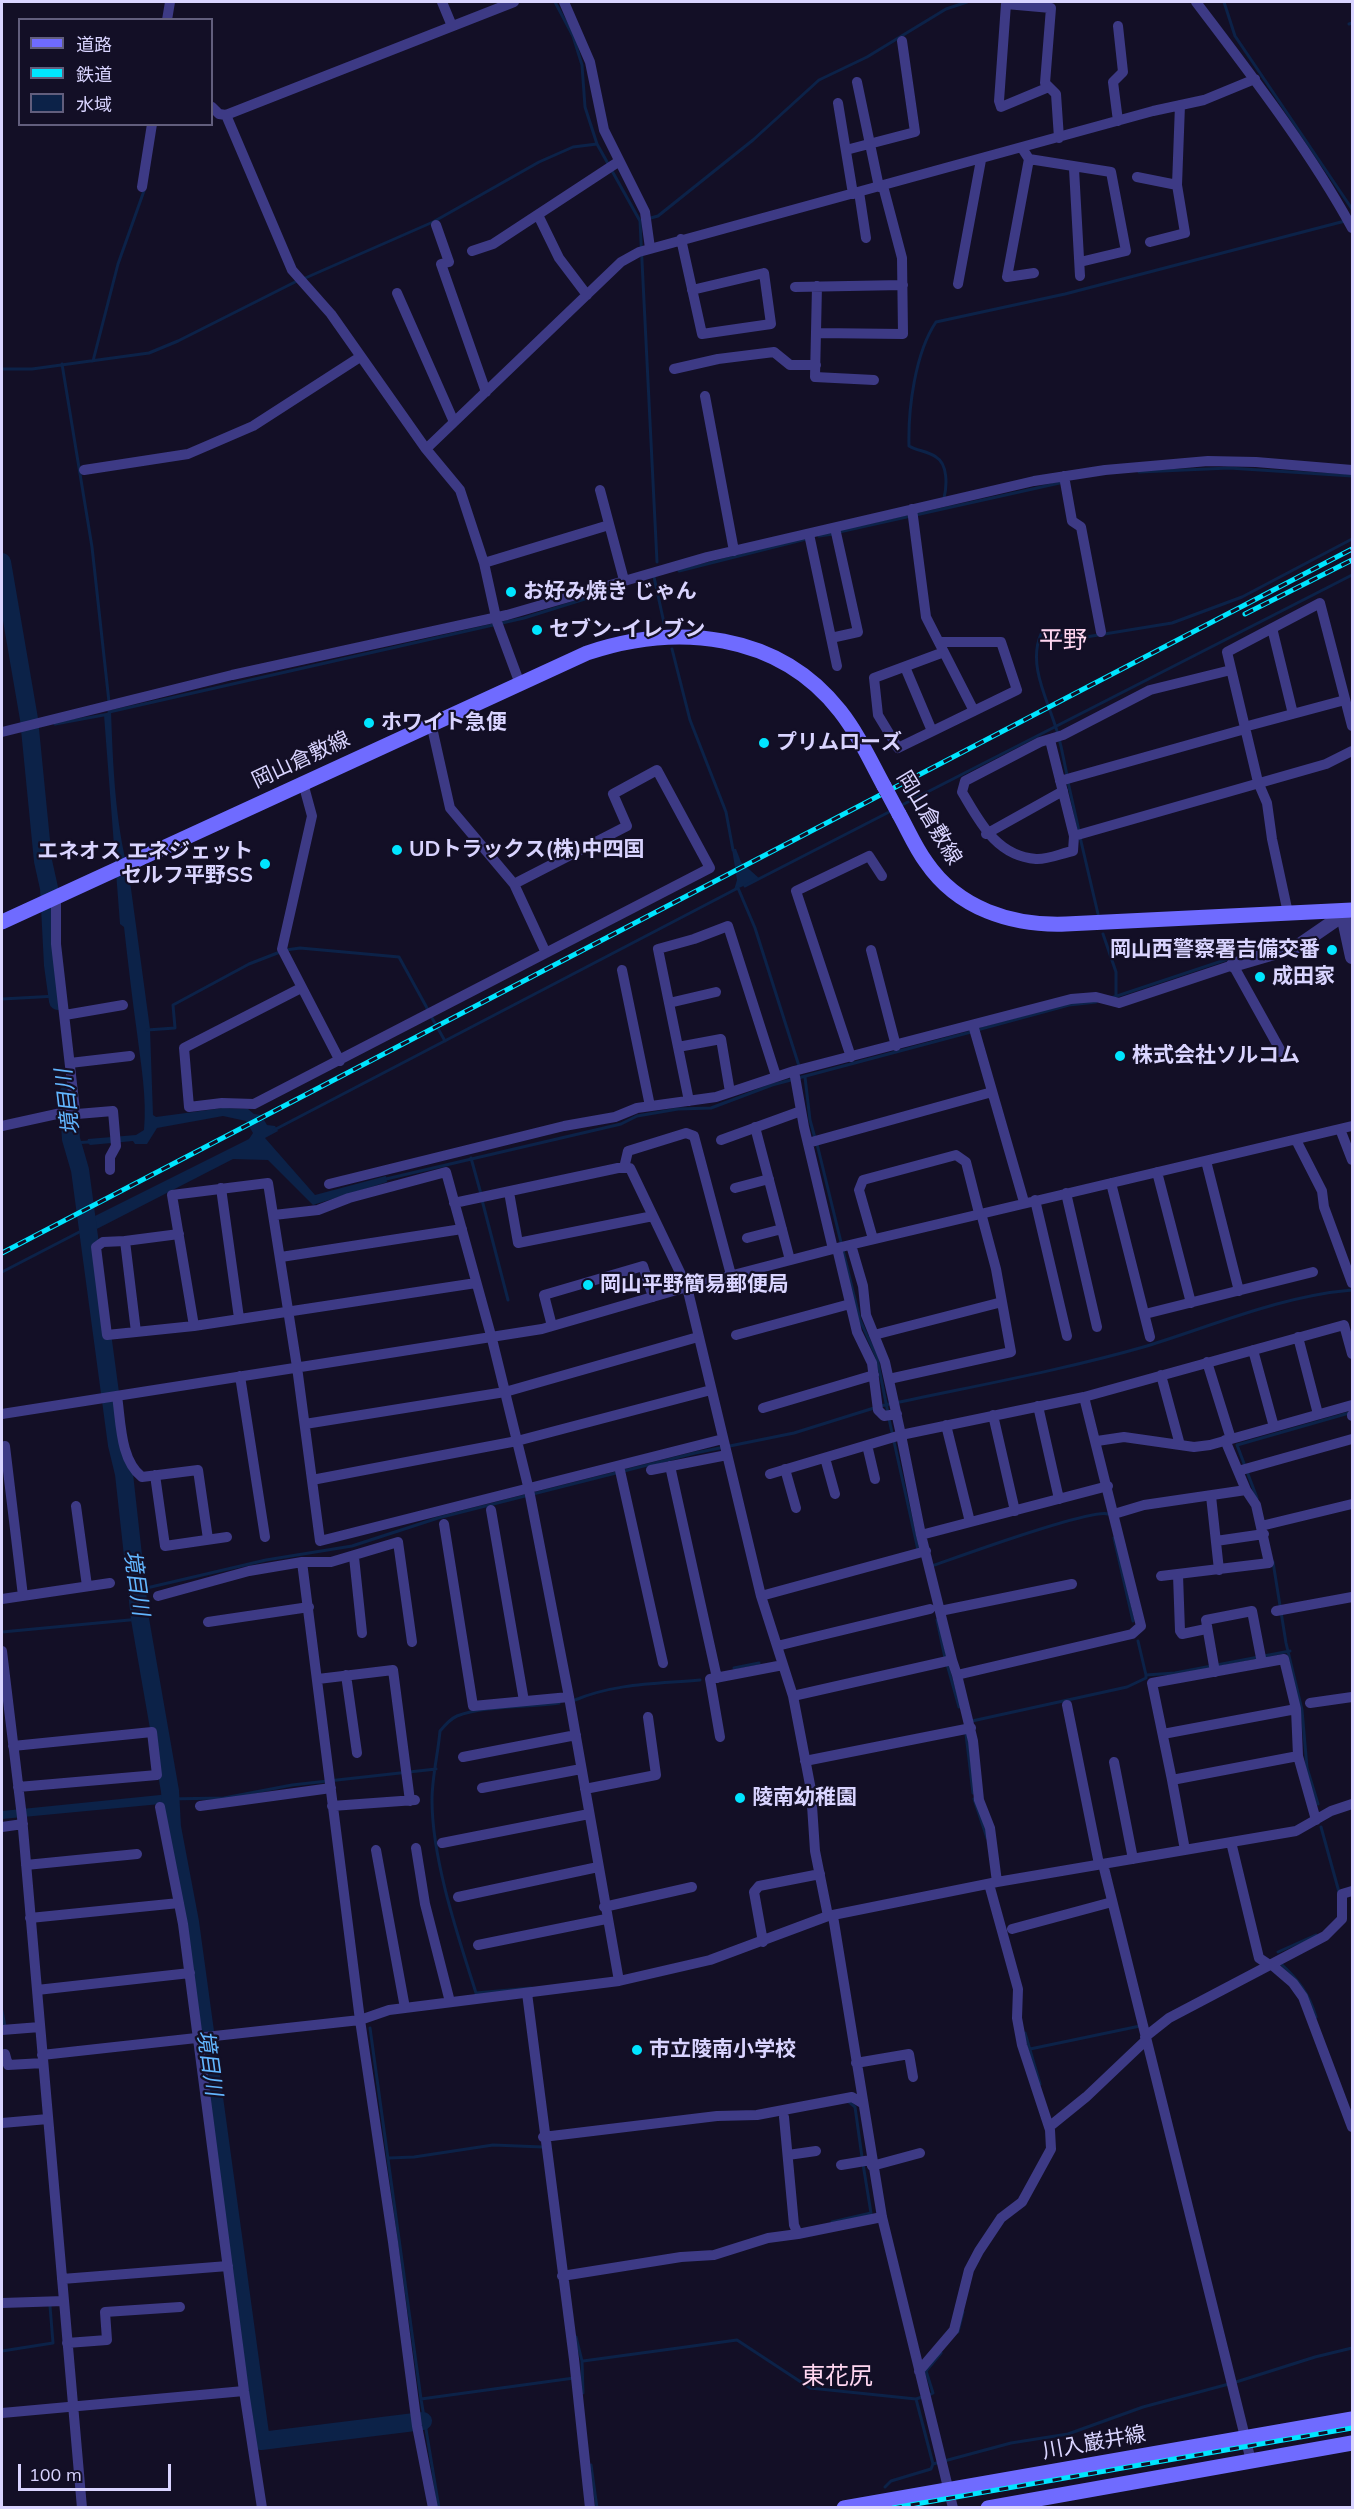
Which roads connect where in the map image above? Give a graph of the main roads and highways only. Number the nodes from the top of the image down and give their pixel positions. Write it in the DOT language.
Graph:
graph roads {
  1 [pos="1346,912"];
  2 [pos="2,922"];
  3 [pos="1353,2419"];
  4 [pos="1353,2443"];
  5 [pos="843,2508"];
  6 [pos="988,2508"];
  1 -- 2 [label="main road, 岡山倉敷線, bridge"];
  3 -- 5 [label="main road, 川入巌井線"];
  4 -- 6 [label="main road"];
}
